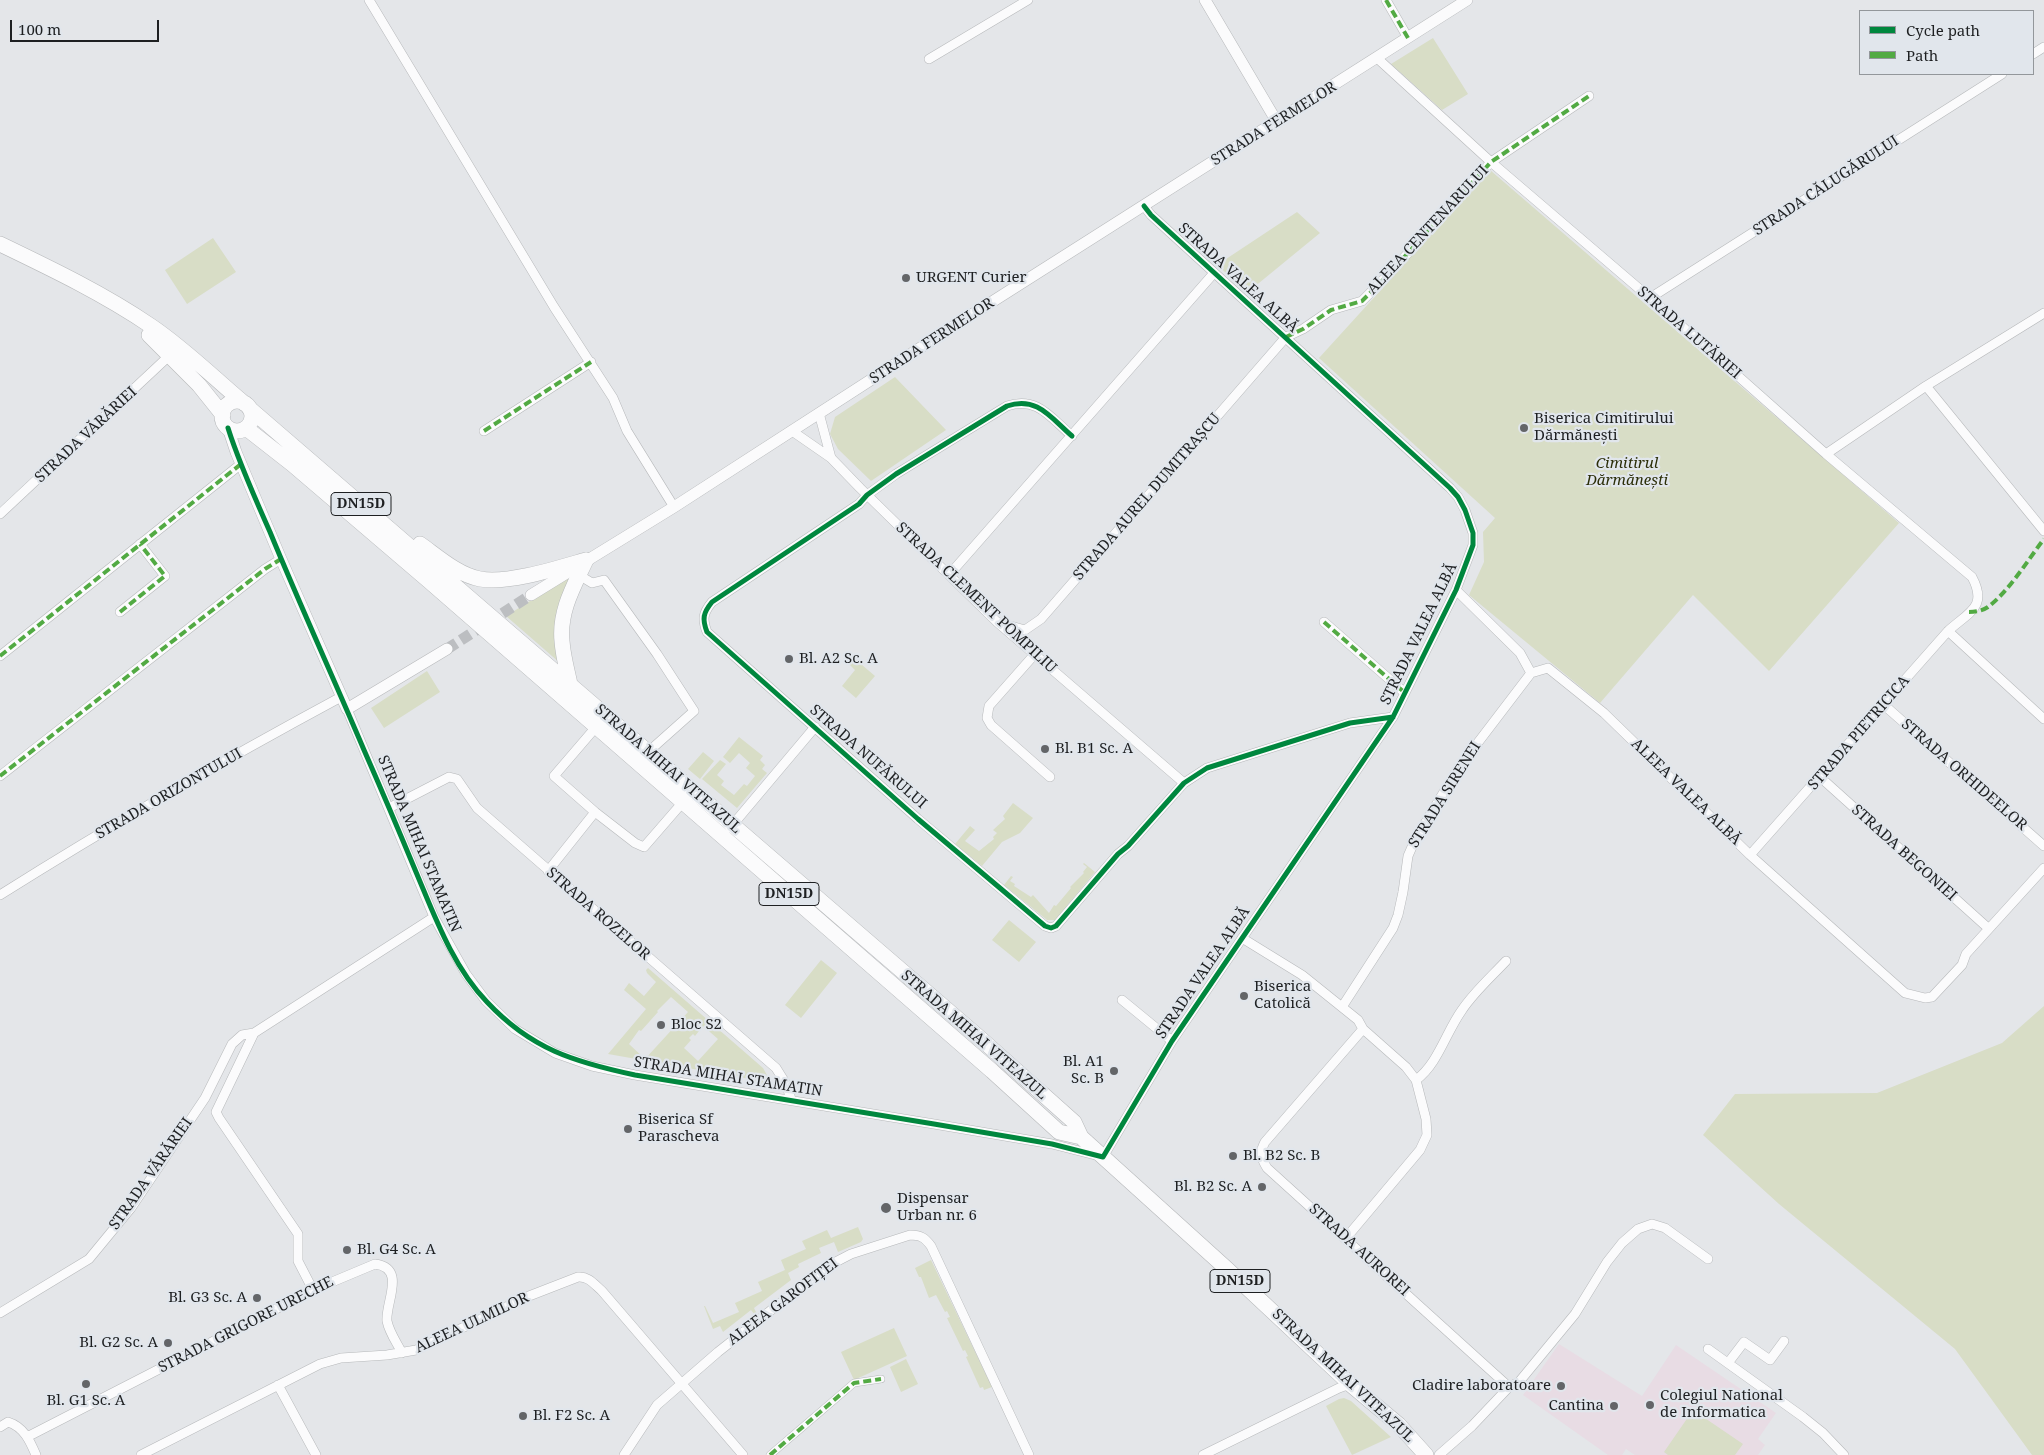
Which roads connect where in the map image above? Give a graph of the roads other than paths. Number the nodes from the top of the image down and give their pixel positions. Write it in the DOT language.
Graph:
graph roads {
  1 [pos="369,0"];
  2 [pos="1028,0"];
  3 [pos="1205,0"];
  4 [pos="1386,0"];
  5 [pos="1467,0"];
  6 [pos="1408,38"];
  7 [pos="1377,58"];
  8 [pos="929,59"];
  9 [pos="2000,75"];
  10 [pos="1589,96"];
  11 [pos="1277,122"];
  12 [pos="1491,162"];
  13 [pos="1144,206"];
  14 [pos="0,244"];
  15 [pos="1214,273"];
  16 [pos="1650,298"];
  17 [pos="115,304"];
  18 [pos="2044,313"];
  19 [pos="1286,337"];
  20 [pos="170,355"];
  21 [pos="591,362"];
  22 [pos="1926,386"];
  23 [pos="247,406"];
  24 [pos="819,413"];
  25 [pos="225,421"];
  26 [pos="246,428"];
  27 [pos="484,431"];
  28 [pos="792,431"];
  29 [pos="1072,436"];
  30 [pos="1826,454"];
  31 [pos="831,458"];
  32 [pos="241,464"];
  33 [pos="867,495"];
  34 [pos="674,507"];
  35 [pos="0,514"];
  36 [pos="379,520"];
  37 [pos="2044,531"];
  38 [pos="140,544"];
  39 [pos="281,560"];
  40 [pos="586,560"];
  41 [pos="579,575"];
  42 [pos="949,575"];
  43 [pos="1456,590"];
  44 [pos="531,595"];
  45 [pos="120,612"];
  46 [pos="1969,612"];
  47 [pos="997,622"];
  48 [pos="1324,622"];
  49 [pos="1948,631"];
  50 [pos="447,649"];
  51 [pos="1034,655"];
  52 [pos="0,656"];
  53 [pos="1531,673"];
  54 [pos="570,684"];
  55 [pos="1405,693"];
  56 [pos="341,697"];
  57 [pos="1884,705"];
  58 [pos="347,709"];
  59 [pos="1393,717"];
  60 [pos="2044,719"];
  61 [pos="596,727"];
  62 [pos="620,727"];
  63 [pos="815,727"];
  64 [pos="610,740"];
  65 [pos="648,752"];
  66 [pos="0,776"];
  67 [pos="1820,777"];
  68 [pos="1050,778"];
  69 [pos="1184,783"];
  70 [pos="683,802"];
  71 [pos="389,808"];
  72 [pos="595,812"];
  73 [pos="728,830"];
  74 [pos="2044,846"];
  75 [pos="1750,855"];
  76 [pos="2044,868"];
  77 [pos="548,871"];
  78 [pos="0,895"];
  79 [pos="434,917"];
  80 [pos="1988,928"];
  81 [pos="1242,938"];
  82 [pos="1506,961"];
  83 [pos="1122,1000"];
  84 [pos="1342,1007"];
  85 [pos="1363,1030"];
  86 [pos="254,1033"];
  87 [pos="1172,1041"];
  88 [pos="1416,1080"];
  89 [pos="791,1099"];
  90 [pos="1081,1136"];
  91 [pos="1055,1138"];
  92 [pos="1103,1157"];
  93 [pos="1346,1238"];
  94 [pos="1708,1259"];
  95 [pos="314,1290"];
  96 [pos="0,1313"];
  97 [pos="1784,1341"];
  98 [pos="1708,1349"];
  99 [pos="402,1353"];
  100 [pos="1728,1363"];
  101 [pos="881,1379"];
  102 [pos="680,1384"];
  103 [pos="1350,1384"];
  104 [pos="278,1385"];
  105 [pos="1509,1386"];
  106 [pos="0,1427"];
  107 [pos="27,1437"];
  108 [pos="36,1455"];
  109 [pos="140,1455"];
  110 [pos="316,1455"];
  111 [pos="624,1455"];
  112 [pos="743,1455"];
  113 [pos="770,1455"];
  114 [pos="1029,1455"];
  115 [pos="1203,1455"];
  116 [pos="1426,1455"];
  117 [pos="1439,1455"];
  118 [pos="1844,1455"];
  1 -- 21 [label="street"];
  2 -- 8 [label="street"];
  3 -- 11 [label="street"];
  4 -- 6 [label="street"];
  5 -- 6 [label="street, STRADA FERMELOR"];
  6 -- 7 [label="street, STRADA FERMELOR"];
  7 -- 11 [label="street, STRADA FERMELOR"];
  7 -- 12 [label="street, STRADA LUTĂRIEI"];
  9 -- 16 [label="street, STRADA CĂLUGĂRULUI"];
  10 -- 12 [label="street, ALEEA CENTENARULUI"];
  11 -- 13 [label="street, STRADA FERMELOR"];
  12 -- 16 [label="street, STRADA LUTĂRIEI"];
  12 -- 19 [label="street, ALEEA CENTENARULUI"];
  13 -- 15 [label="street, STRADA VALEA ALBĂ"];
  13 -- 24 [label="street, STRADA FERMELOR"];
  14 -- 17 [label="main road, STRADA MIHAI VITEAZUL / DN15D"];
  15 -- 19 [label="street, STRADA VALEA ALBĂ"];
  15 -- 29 [label="street"];
  16 -- 30 [label="street, STRADA LUTĂRIEI"];
  17 -- 20 [label="main road, STRADA MIHAI VITEAZUL / DN15D"];
  17 -- 23 [label="main road, STRADA MIHAI VITEAZUL / DN15D"];
  18 -- 22 [label="street"];
  19 -- 43 [label="street, STRADA VALEA ALBĂ"];
  19 -- 47 [label="street, STRADA AUREL DUMITRAȘCU"];
  20 -- 25 [label="main road, STRADA MIHAI VITEAZUL / DN15D"];
  20 -- 35 [label="street, STRADA VĂRĂRIEI"];
  21 -- 27 [label="street"];
  21 -- 34 [label="street"];
  22 -- 30 [label="street"];
  22 -- 37 [label="street"];
  23 -- 25 [label="main road"];
  23 -- 26 [label="main road"];
  23 -- 36 [label="main road, STRADA MIHAI VITEAZUL / DN15D"];
  24 -- 28 [label="street, STRADA FERMELOR"];
  24 -- 31 [label="street, STRADA CLEMENT POMPILIU"];
  25 -- 26 [label="main road"];
  25 -- 32 [label="street, STRADA MIHAI STAMATIN"];
  26 -- 61 [label="main road, STRADA MIHAI VITEAZUL / DN15D"];
  28 -- 31 [label="street"];
  28 -- 34 [label="street, STRADA FERMELOR"];
  29 -- 33 [label="street, STRADA NUFĂRULUI"];
  29 -- 42 [label="street"];
  30 -- 46 [label="street, STRADA LUTĂRIEI"];
  31 -- 33 [label="street, STRADA CLEMENT POMPILIU"];
  32 -- 38 [label="street"];
  32 -- 39 [label="street, STRADA MIHAI STAMATIN"];
  33 -- 42 [label="street, STRADA CLEMENT POMPILIU"];
  33 -- 63 [label="street, STRADA NUFĂRULUI"];
  34 -- 40 [label="street, STRADA FERMELOR"];
  36 -- 40 [label="main road"];
  36 -- 54 [label="main road, STRADA MIHAI VITEAZUL / DN15D"];
  38 -- 45 [label="street"];
  38 -- 52 [label="street"];
  39 -- 56 [label="street, STRADA MIHAI STAMATIN"];
  39 -- 66 [label="street"];
  40 -- 41 [label="main road"];
  40 -- 44 [label="street, STRADA FERMELOR"];
  41 -- 54 [label="main road"];
  41 -- 65 [label="street"];
  42 -- 47 [label="street, STRADA CLEMENT POMPILIU"];
  43 -- 53 [label="street"];
  43 -- 55 [label="street, STRADA VALEA ALBĂ"];
  46 -- 49 [label="street, STRADA PIETRICICA"];
  47 -- 51 [label="street, STRADA CLEMENT POMPILIU"];
  48 -- 55 [label="street"];
  49 -- 57 [label="street, STRADA PIETRICICA"];
  49 -- 60 [label="street"];
  50 -- 58 [label="street"];
  51 -- 68 [label="street"];
  51 -- 69 [label="street, STRADA CLEMENT POMPILIU"];
  53 -- 75 [label="street, ALEEA VALEA ALBĂ"];
  53 -- 84 [label="street, STRADA SIRENEI"];
  54 -- 62 [label="main road, STRADA MIHAI VITEAZUL / DN15D"];
  55 -- 59 [label="street, STRADA VALEA ALBĂ"];
  56 -- 58 [label="street, STRADA MIHAI STAMATIN"];
  56 -- 78 [label="street, STRADA ORIZONTULUI"];
  57 -- 67 [label="street, STRADA PIETRICICA"];
  57 -- 74 [label="street, STRADA ORHIDEELOR"];
  58 -- 71 [label="street, STRADA MIHAI STAMATIN"];
  59 -- 69 [label="street, STRADA NUFĂRULUI"];
  59 -- 81 [label="street, STRADA VALEA ALBĂ"];
  61 -- 64 [label="main road, STRADA MIHAI VITEAZUL / DN15D"];
  61 -- 72 [label="street"];
  62 -- 64 [label="main road"];
  62 -- 65 [label="main road, STRADA MIHAI VITEAZUL / DN15D"];
  63 -- 69 [label="street, STRADA NUFĂRULUI"];
  63 -- 73 [label="street"];
  64 -- 70 [label="main road, STRADA MIHAI VITEAZUL / DN15D"];
  65 -- 73 [label="main road, STRADA MIHAI VITEAZUL / DN15D"];
  67 -- 75 [label="street, STRADA PIETRICICA"];
  67 -- 80 [label="street, STRADA BEGONIEI"];
  70 -- 72 [label="street"];
  70 -- 73 [label="main road, STRADA MIHAI VITEAZUL / DN15D"];
  71 -- 77 [label="street, STRADA ROZELOR"];
  71 -- 79 [label="street, STRADA MIHAI STAMATIN"];
  72 -- 77 [label="street"];
  73 -- 90 [label="main road, STRADA MIHAI VITEAZUL / DN15D"];
  73 -- 91 [label="main road, STRADA MIHAI VITEAZUL / DN15D"];
  75 -- 80 [label="street, ALEEA VALEA ALBĂ"];
  76 -- 80 [label="street"];
  77 -- 89 [label="street, STRADA ROZELOR"];
  79 -- 86 [label="street, STRADA VĂRĂRIEI"];
  79 -- 89 [label="street, STRADA MIHAI STAMATIN"];
  81 -- 84 [label="street"];
  81 -- 87 [label="street, STRADA VALEA ALBĂ"];
  82 -- 88 [label="street"];
  83 -- 87 [label="street"];
  84 -- 85 [label="street"];
  85 -- 88 [label="street"];
  85 -- 93 [label="street, STRADA AUROREI"];
  86 -- 95 [label="street"];
  86 -- 96 [label="street, STRADA VĂRĂRIEI"];
  87 -- 92 [label="street, STRADA VALEA ALBĂ"];
  88 -- 93 [label="street"];
  89 -- 91 [label="street, STRADA MIHAI STAMATIN"];
  90 -- 91 [label="main road"];
  90 -- 92 [label="main road, STRADA MIHAI VITEAZUL / DN15D"];
  91 -- 92 [label="street, STRADA MIHAI STAMATIN"];
  92 -- 103 [label="main road, STRADA MIHAI VITEAZUL / DN15D"];
  93 -- 105 [label="street, STRADA AUROREI"];
  94 -- 105 [label="street"];
  95 -- 99 [label="street, STRADA GRIGORE URECHE"];
  95 -- 107 [label="street, STRADA GRIGORE URECHE"];
  97 -- 100 [label="street"];
  98 -- 100 [label="street"];
  99 -- 102 [label="street, ALEEA ULMILOR"];
  99 -- 104 [label="street, ALEEA ULMILOR"];
  100 -- 118 [label="street"];
  101 -- 113 [label="street"];
  102 -- 111 [label="street, ALEEA GAROFIȚEI"];
  102 -- 112 [label="street, ALEEA ULMILOR"];
  102 -- 114 [label="street, ALEEA GAROFIȚEI"];
  103 -- 115 [label="street"];
  103 -- 116 [label="main road, STRADA MIHAI VITEAZUL / DN15D"];
  104 -- 109 [label="street, ALEEA ULMILOR"];
  104 -- 110 [label="street"];
  105 -- 117 [label="street"];
  106 -- 107 [label="street"];
  107 -- 108 [label="street"];
}
